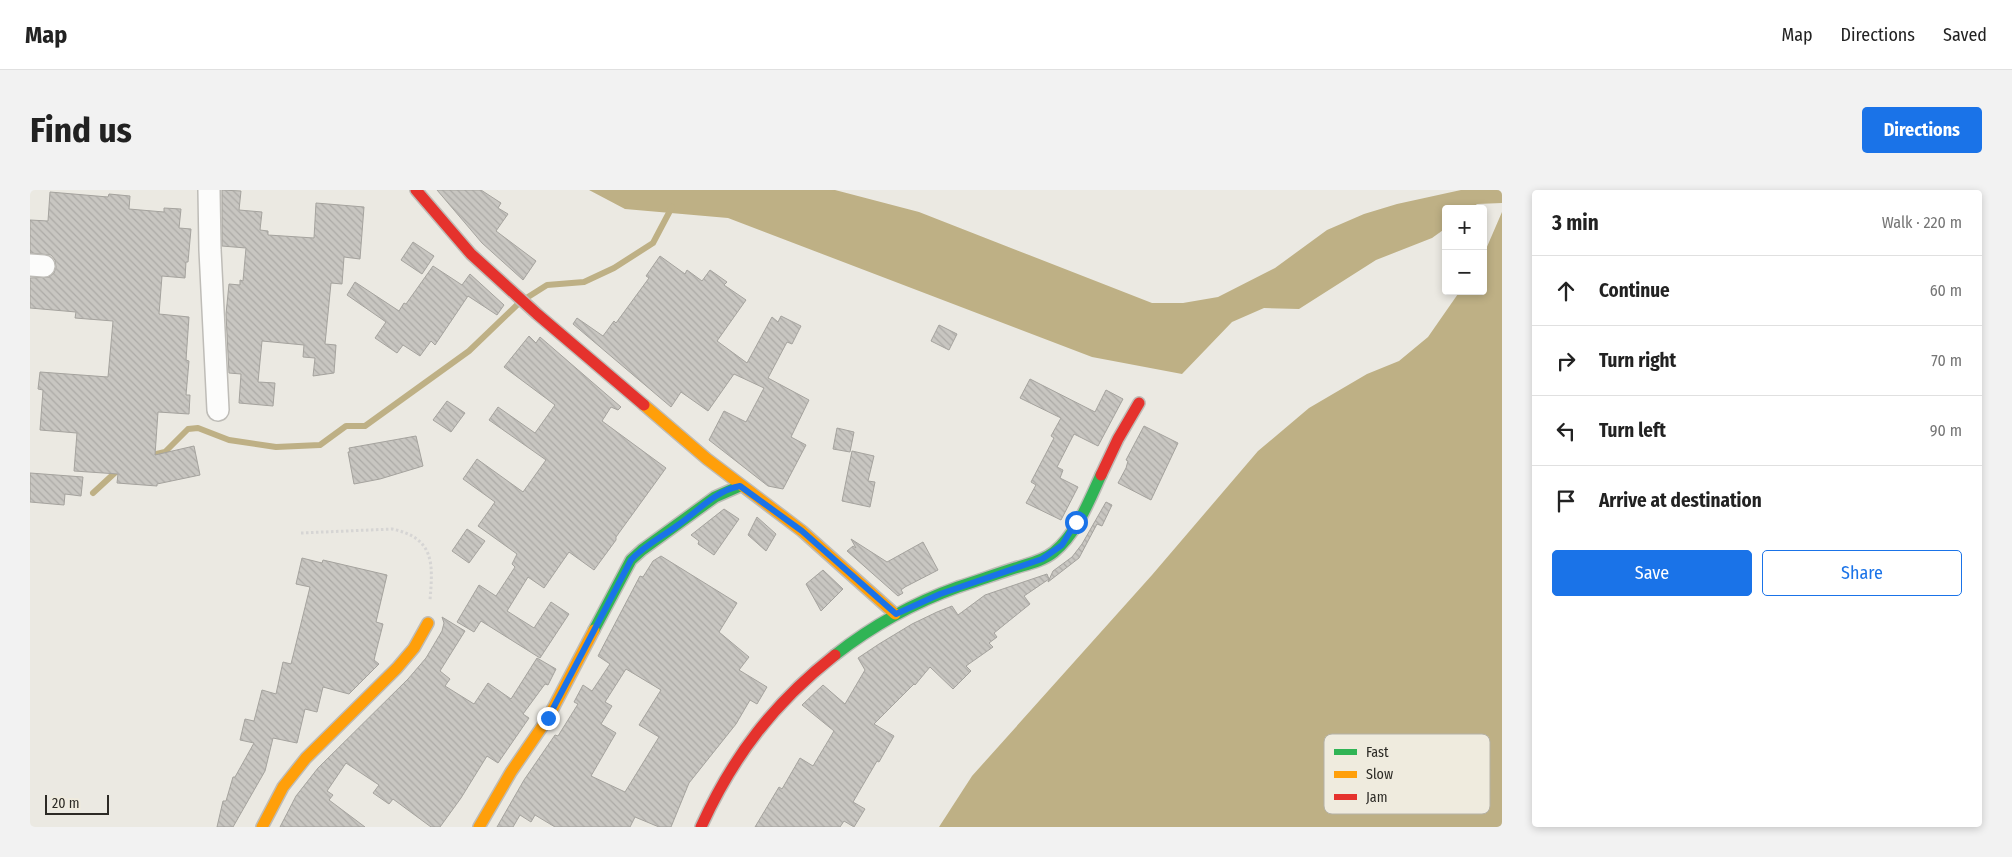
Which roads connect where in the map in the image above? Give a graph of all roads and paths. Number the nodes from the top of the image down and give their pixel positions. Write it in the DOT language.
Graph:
graph roads {
  1 [pos="209,190"];
  2 [pos="416,190"];
  3 [pos="1139,403"];
  4 [pos="218,410"];
  5 [pos="740,486"];
  6 [pos="301,533"];
  7 [pos="896,614"];
  8 [pos="428,623"];
  9 [pos="262,827"];
  10 [pos="479,827"];
  11 [pos="700,827"];
  1 -- 4 [label="street"];
  2 -- 5 [label="street"];
  3 -- 7 [label="street"];
  5 -- 7 [label="street"];
  5 -- 10 [label="street"];
  6 -- 8 [label="path"];
  7 -- 11 [label="street"];
  8 -- 9 [label="street"];
}
